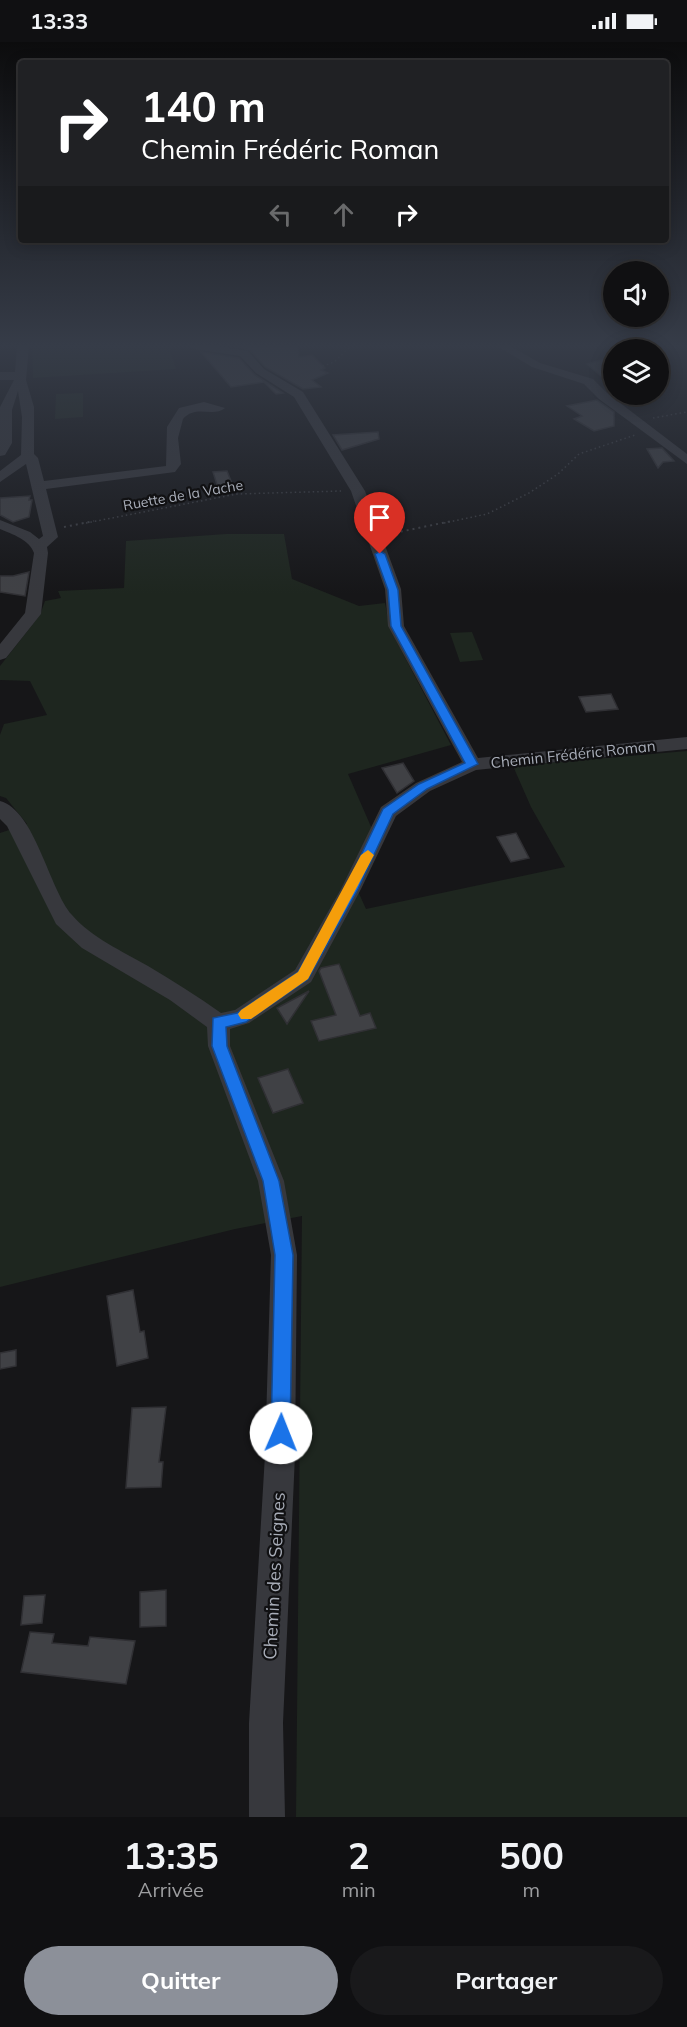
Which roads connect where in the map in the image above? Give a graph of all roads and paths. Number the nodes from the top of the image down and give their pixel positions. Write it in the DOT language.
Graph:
graph roads {
  1 [pos="4,429"];
  2 [pos="28,429"];
  3 [pos="174,429"];
  4 [pos="320,429"];
  5 [pos="645,429"];
  6 [pos="648,431"];
  7 [pos="0,452"];
  8 [pos="27,456"];
  9 [pos="687,459"];
  10 [pos="0,478"];
  11 [pos="38,486"];
  12 [pos="358,491"];
  13 [pos="0,524"];
  14 [pos="49,529"];
  15 [pos="373,536"];
  16 [pos="39,546"];
  17 [pos="0,655"];
  18 [pos="687,743"];
  19 [pos="472,764"];
  20 [pos="0,807"];
  21 [pos="218,1023"];
  22 [pos="267,1817"];
  1 -- 7 [label="street"];
  2 -- 8 [label="street"];
  3 -- 11 [label="street"];
  4 -- 12 [label="street"];
  5 -- 6 [label="street"];
  6 -- 9 [label="street"];
  6 -- 15 [label="path"];
  8 -- 10 [label="street"];
  8 -- 11 [label="street"];
  11 -- 14 [label="street"];
  12 -- 14 [label="path, Ruette de la Vache"];
  12 -- 15 [label="street"];
  13 -- 16 [label="street"];
  14 -- 16 [label="street"];
  15 -- 19 [label="street"];
  16 -- 17 [label="street"];
  18 -- 19 [label="street, Chemin Frédéric Roman"];
  19 -- 21 [label="street, Chemin Frédéric Roman"];
  20 -- 21 [label="street"];
  21 -- 22 [label="street, Chemin des Seignes"];
}
